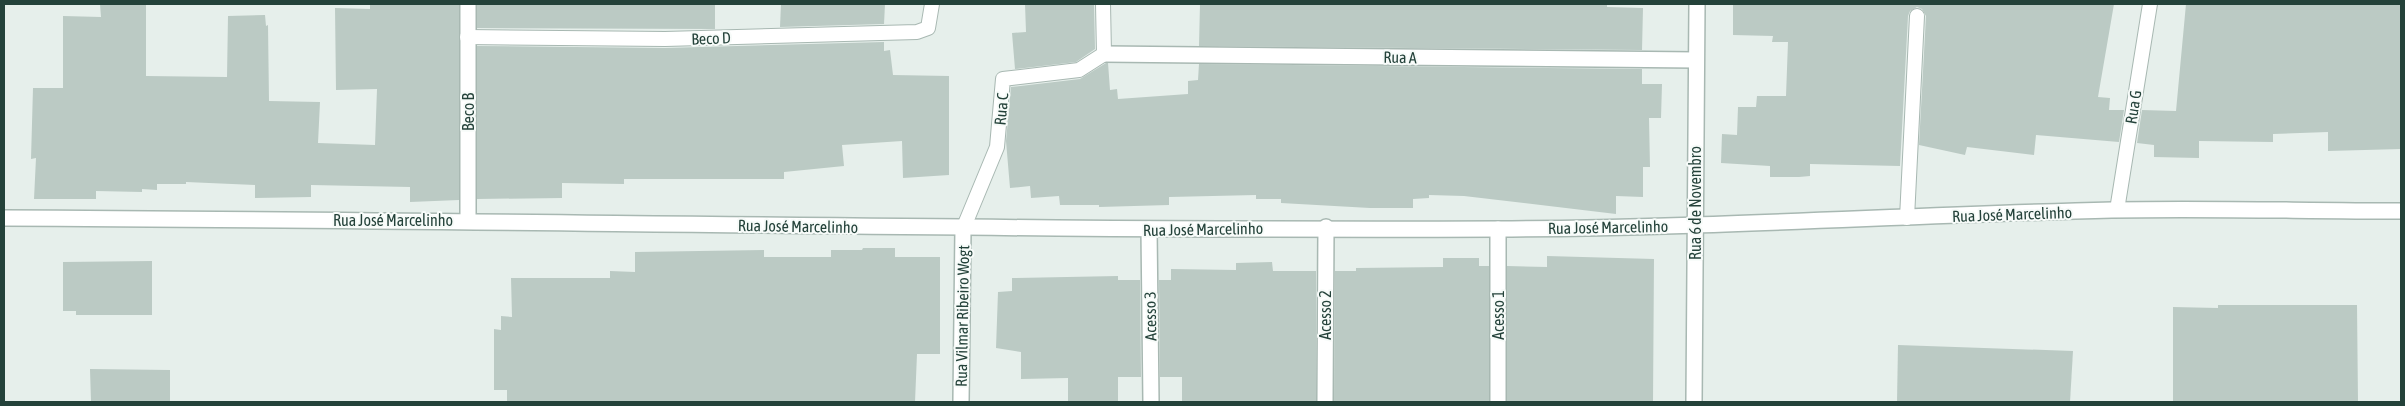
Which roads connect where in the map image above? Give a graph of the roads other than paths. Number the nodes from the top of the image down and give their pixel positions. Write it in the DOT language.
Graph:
graph roads {
  1 [pos="468,4"];
  2 [pos="932,4"];
  3 [pos="1103,4"];
  4 [pos="1697,4"];
  5 [pos="2150,4"];
  6 [pos="1917,16"];
  7 [pos="467,37"];
  8 [pos="1104,54"];
  9 [pos="1696,60"];
  10 [pos="2117,210"];
  11 [pos="2401,211"];
  12 [pos="4,218"];
  13 [pos="1907,218"];
  14 [pos="468,220"];
  15 [pos="1694,225"];
  16 [pos="1326,227"];
  17 [pos="963,229"];
  18 [pos="1149,229"];
  19 [pos="1498,229"];
  20 [pos="961,402"];
  21 [pos="1151,402"];
  22 [pos="1325,402"];
  23 [pos="1498,402"];
  24 [pos="1694,402"];
  1 -- 7 [label="street, Beco B"];
  2 -- 7 [label="lane, Beco D"];
  3 -- 8 [label="lane"];
  4 -- 9 [label="street, Rua 6 de Novembro"];
  5 -- 10 [label="lane, Rua G"];
  6 -- 13 [label="lane"];
  7 -- 14 [label="street, Beco B"];
  8 -- 9 [label="street, Rua A"];
  8 -- 17 [label="lane, Rua C"];
  9 -- 15 [label="street, Rua 6 de Novembro"];
  10 -- 11 [label="street, Rua José Marcelinho"];
  10 -- 13 [label="street, Rua José Marcelinho"];
  12 -- 14 [label="street, Rua José Marcelinho"];
  13 -- 15 [label="street, Rua José Marcelinho"];
  14 -- 17 [label="street, Rua José Marcelinho"];
  15 -- 19 [label="street, Rua José Marcelinho"];
  15 -- 24 [label="street, Rua 6 de Novembro"];
  16 -- 18 [label="street, Rua José Marcelinho"];
  16 -- 19 [label="street, Rua José Marcelinho"];
  16 -- 22 [label="street, Acesso 2"];
  17 -- 18 [label="street, Rua José Marcelinho"];
  17 -- 20 [label="street, Rua Vilmar Ribeiro Wogt"];
  18 -- 21 [label="street, Acesso 3"];
  19 -- 23 [label="street, Acesso 1"];
}
